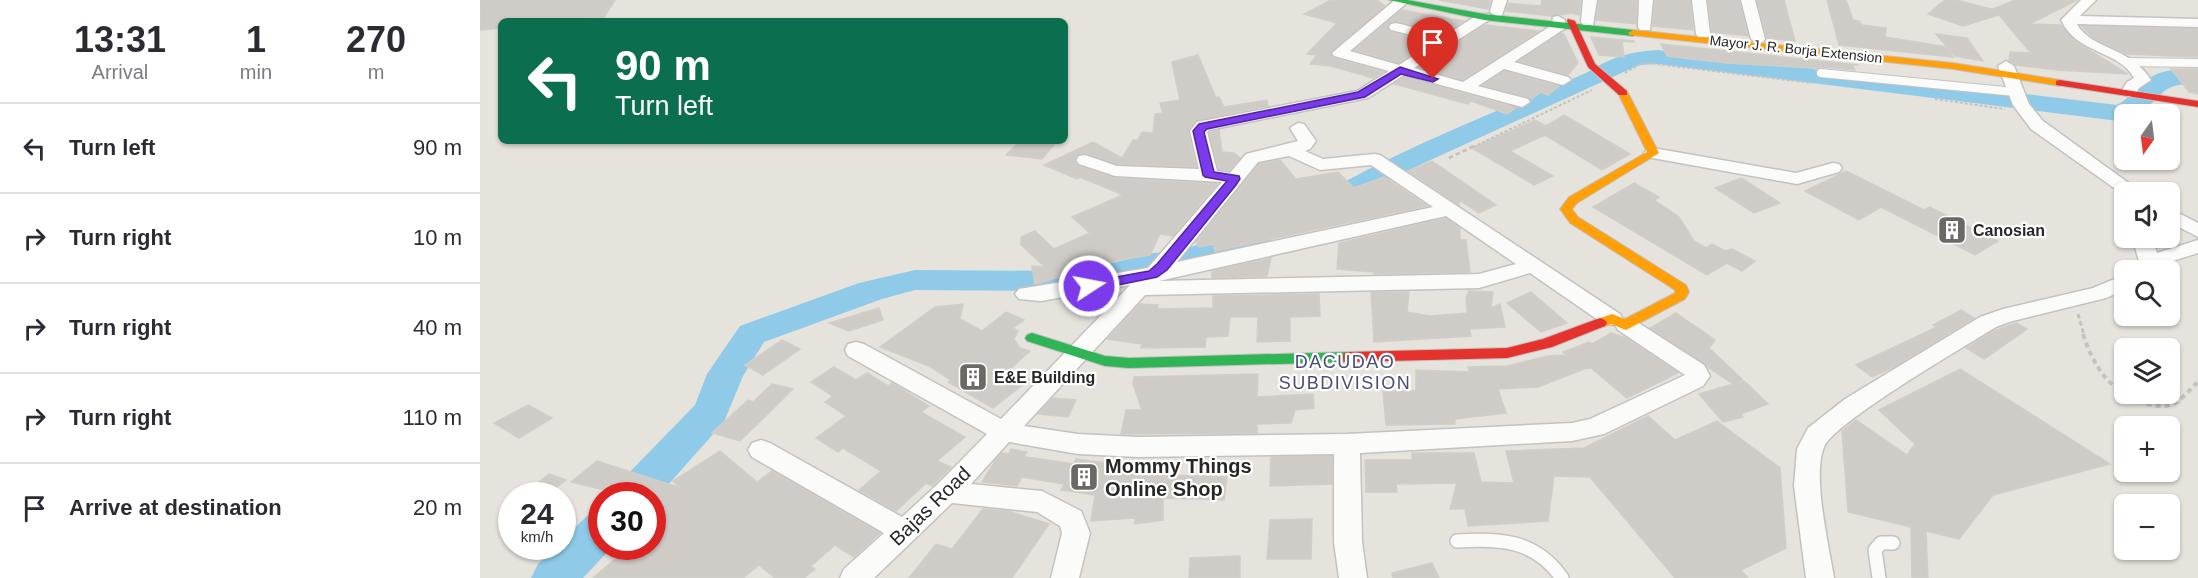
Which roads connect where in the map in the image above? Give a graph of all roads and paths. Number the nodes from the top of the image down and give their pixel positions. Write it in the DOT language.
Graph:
graph roads {
  1 [pos="1590,0"];
  2 [pos="1646,0"];
  3 [pos="1699,0"];
  4 [pos="1748,0"];
  5 [pos="2089,0"];
  6 [pos="1397,1"];
  7 [pos="1424,3"];
  8 [pos="1494,10"];
  9 [pos="2068,20"];
  10 [pos="1570,23"];
  11 [pos="2198,23"];
  12 [pos="1396,27"];
  13 [pos="1645,27"];
  14 [pos="1703,34"];
  15 [pos="1758,39"];
  16 [pos="1450,40"];
  17 [pos="1789,45"];
  18 [pos="2126,62"];
  19 [pos="1502,63"];
  20 [pos="2198,63"];
  21 [pos="1400,70"];
  22 [pos="2007,70"];
  23 [pos="1821,73"];
  24 [pos="1604,76"];
  25 [pos="1563,81"];
  26 [pos="1813,83"];
  27 [pos="1467,86"];
  28 [pos="2134,89"];
  29 [pos="1930,98"];
  30 [pos="2197,100"];
  31 [pos="1522,102"];
  32 [pos="2020,102"];
  33 [pos="1298,129"];
  34 [pos="1291,150"];
  35 [pos="1653,153"];
  36 [pos="1449,158"];
  37 [pos="1085,160"];
  38 [pos="1833,168"];
  39 [pos="1209,175"];
  40 [pos="1234,179"];
  41 [pos="2116,182"];
  42 [pos="1446,210"];
  43 [pos="2180,220"];
  44 [pos="2198,231"];
  45 [pos="2198,246"];
  46 [pos="2161,260"];
  47 [pos="1532,266"];
  48 [pos="1156,272"];
  49 [pos="2114,287"];
  50 [pos="1026,294"];
  51 [pos="2075,299"];
  52 [pos="1619,322"];
  53 [pos="1032,338"];
  54 [pos="856,350"];
  55 [pos="1077,353"];
  56 [pos="2198,382"];
  57 [pos="1004,432"];
  58 [pos="1347,444"];
  59 [pos="761,450"];
  60 [pos="947,492"];
  61 [pos="905,532"];
  62 [pos="1457,541"];
  63 [pos="1893,543"];
  64 [pos="854,578"];
  65 [pos="1065,578"];
  66 [pos="1353,578"];
  67 [pos="1562,578"];
  68 [pos="1820,578"];
  69 [pos="1879,578"];
  1 -- 10 [label="street"];
  2 -- 13 [label="street"];
  3 -- 14 [label="street"];
  4 -- 15 [label="street"];
  5 -- 9 [label="street"];
  6 -- 7 [label="main road, Mayor J. R. Borja Extension"];
  6 -- 21 [label="street"];
  7 -- 8 [label="main road, Mayor J. R. Borja Extension"];
  8 -- 10 [label="main road, Mayor J. R. Borja Extension"];
  8 -- 16 [label="street"];
  9 -- 11 [label="street"];
  9 -- 18 [label="street"];
  10 -- 13 [label="main road, Mayor J. R. Borja Extension"];
  10 -- 17 [label="main road, Mayor J. R. Borja Extension"];
  10 -- 19 [label="street"];
  10 -- 24 [label="main road"];
  12 -- 16 [label="street"];
  13 -- 14 [label="main road, Mayor J. R. Borja Extension"];
  14 -- 15 [label="main road, Mayor J. R. Borja Extension"];
  15 -- 17 [label="main road, Mayor J. R. Borja Extension"];
  16 -- 21 [label="street"];
  17 -- 22 [label="main road, Mayor J. R. Borja Extension"];
  18 -- 20 [label="lane"];
  18 -- 28 [label="street"];
  19 -- 25 [label="street"];
  19 -- 27 [label="street"];
  21 -- 27 [label="street"];
  21 -- 39 [label="street"];
  22 -- 28 [label="main road, Mayor J. R. Borja Extension"];
  22 -- 32 [label="street"];
  23 -- 32 [label="lane"];
  24 -- 26 [label="path"];
  24 -- 35 [label="main road"];
  24 -- 36 [label="path"];
  27 -- 31 [label="street"];
  28 -- 30 [label="main road, Mayor J. R. Borja Extension"];
  29 -- 32 [label="path"];
  32 -- 41 [label="street"];
  33 -- 34 [label="street"];
  34 -- 40 [label="street, Bajas Road"];
  34 -- 42 [label="street"];
  35 -- 38 [label="street"];
  35 -- 52 [label="main road"];
  37 -- 39 [label="street"];
  39 -- 40 [label="street"];
  40 -- 48 [label="street, Bajas Road"];
  42 -- 47 [label="street"];
  42 -- 48 [label="street"];
  43 -- 44 [label="street"];
  45 -- 46 [label="street"];
  47 -- 48 [label="street"];
  47 -- 52 [label="street"];
  48 -- 50 [label="street"];
  48 -- 55 [label="street, Bajas Road"];
  49 -- 51 [label="street"];
  51 -- 56 [label="path"];
  51 -- 68 [label="street"];
  52 -- 55 [label="main road"];
  52 -- 58 [label="street"];
  53 -- 55 [label="main road"];
  54 -- 57 [label="street"];
  55 -- 57 [label="street, Bajas Road"];
  57 -- 58 [label="street"];
  57 -- 60 [label="street, Bajas Road"];
  58 -- 66 [label="street"];
  59 -- 61 [label="street"];
  60 -- 61 [label="street, Bajas Road"];
  60 -- 65 [label="street"];
  61 -- 64 [label="street, Bajas Road"];
  62 -- 67 [label="lane"];
  63 -- 69 [label="lane"];
}
